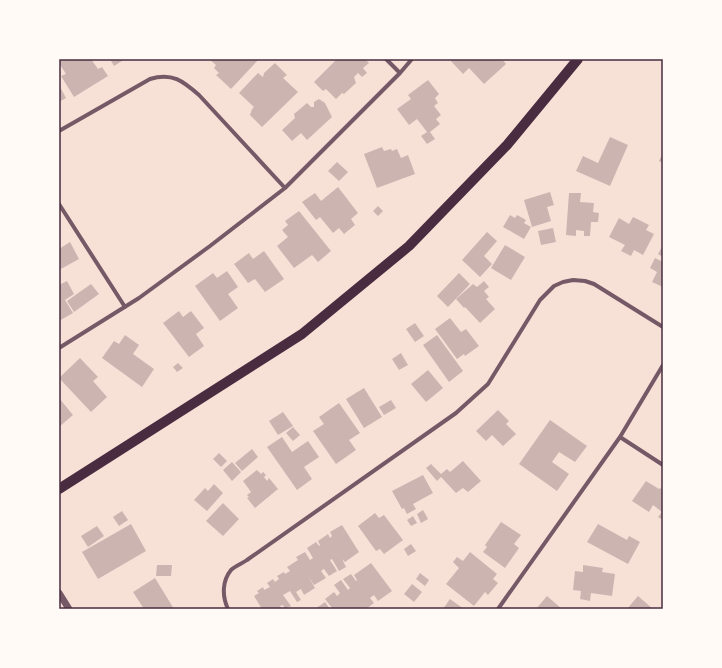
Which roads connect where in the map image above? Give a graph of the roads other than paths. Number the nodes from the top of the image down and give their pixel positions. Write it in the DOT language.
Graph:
graph roads {
  1 [pos="386,59"];
  2 [pos="412,59"];
  3 [pos="578,59"];
  4 [pos="400,73"];
  5 [pos="59,131"];
  6 [pos="285,188"];
  7 [pos="59,204"];
  8 [pos="125,307"];
  9 [pos="663,327"];
  10 [pos="59,348"];
  11 [pos="663,365"];
  12 [pos="620,437"];
  13 [pos="663,465"];
  14 [pos="59,489"];
  15 [pos="59,593"];
  16 [pos="69,609"];
  17 [pos="228,609"];
  18 [pos="498,609"];
  1 -- 4 [label="street"];
  2 -- 4 [label="street"];
  3 -- 14 [label="main road"];
  4 -- 6 [label="street"];
  5 -- 6 [label="street"];
  6 -- 8 [label="street"];
  7 -- 8 [label="street"];
  8 -- 10 [label="street"];
  9 -- 17 [label="street"];
  11 -- 12 [label="street"];
  12 -- 13 [label="street"];
  12 -- 18 [label="street"];
  15 -- 16 [label="street"];
}
